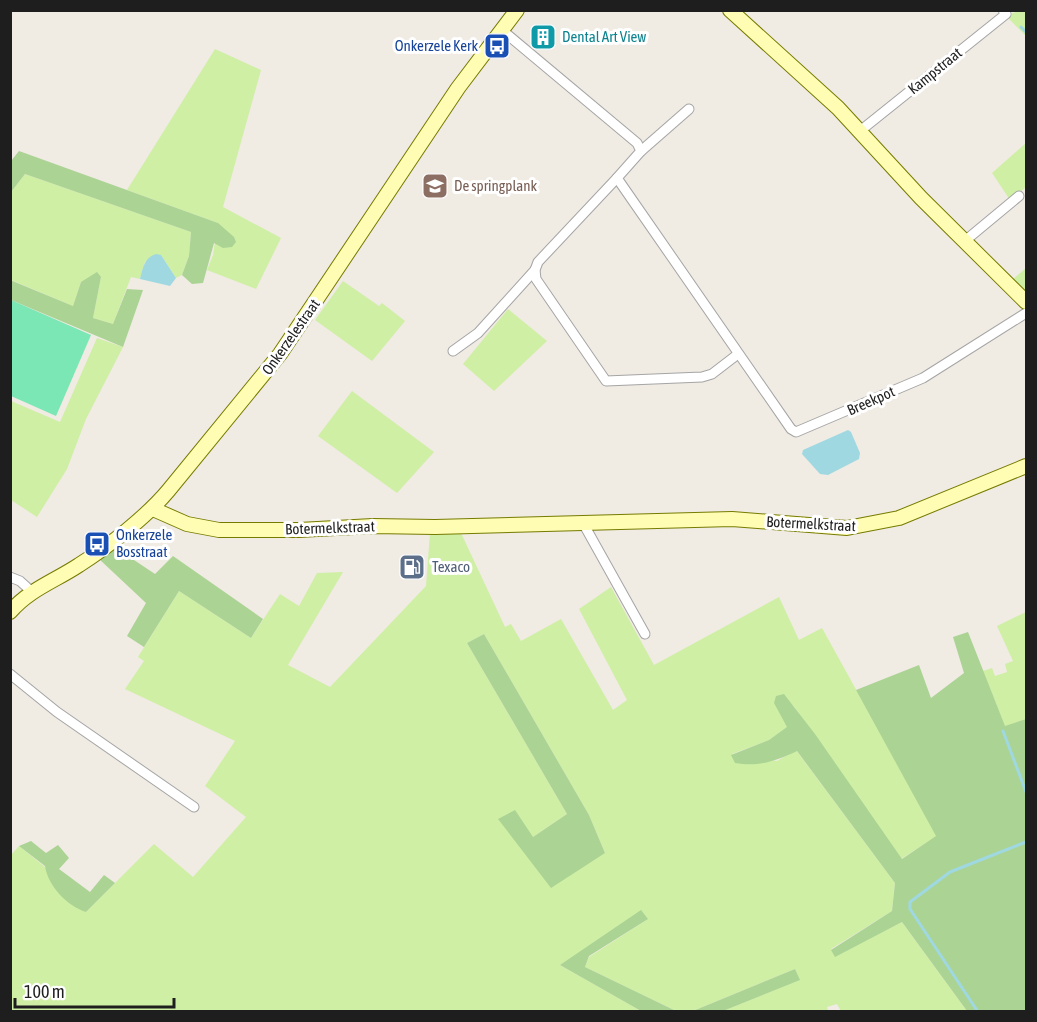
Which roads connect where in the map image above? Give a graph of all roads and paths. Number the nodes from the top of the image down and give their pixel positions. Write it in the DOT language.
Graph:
graph roads {
  1 [pos="517,10"];
  2 [pos="730,10"];
  3 [pos="1003,10"];
  4 [pos="502,30"];
  5 [pos="689,109"];
  6 [pos="860,131"];
  7 [pos="640,151"];
  8 [pos="617,178"];
  9 [pos="1019,196"];
  10 [pos="966,240"];
  11 [pos="535,270"];
  12 [pos="1026,302"];
  13 [pos="1026,313"];
  14 [pos="453,351"];
  15 [pos="738,354"];
  16 [pos="1026,466"];
  17 [pos="153,509"];
  18 [pos="583,523"];
  19 [pos="10,577"];
  20 [pos="31,591"];
  21 [pos="10,612"];
  22 [pos="645,634"];
  23 [pos="10,674"];
  24 [pos="194,807"];
  1 -- 4 [label="street, Onkerzelestraat"];
  2 -- 6 [label="street"];
  3 -- 6 [label="street, Kampstraat"];
  4 -- 7 [label="street"];
  4 -- 17 [label="street, Onkerzelestraat"];
  5 -- 7 [label="street"];
  6 -- 10 [label="street"];
  7 -- 8 [label="street"];
  8 -- 11 [label="street"];
  8 -- 15 [label="street, Breekpot"];
  9 -- 10 [label="street"];
  10 -- 12 [label="street"];
  11 -- 14 [label="street"];
  11 -- 15 [label="street"];
  13 -- 15 [label="street, Breekpot"];
  16 -- 18 [label="street, Botermelkstraat"];
  17 -- 18 [label="street, Botermelkstraat"];
  17 -- 20 [label="street, Onkerzelestraat"];
  18 -- 22 [label="street"];
  19 -- 20 [label="street"];
  20 -- 21 [label="street, Onkerzelestraat"];
  23 -- 24 [label="street"];
}
